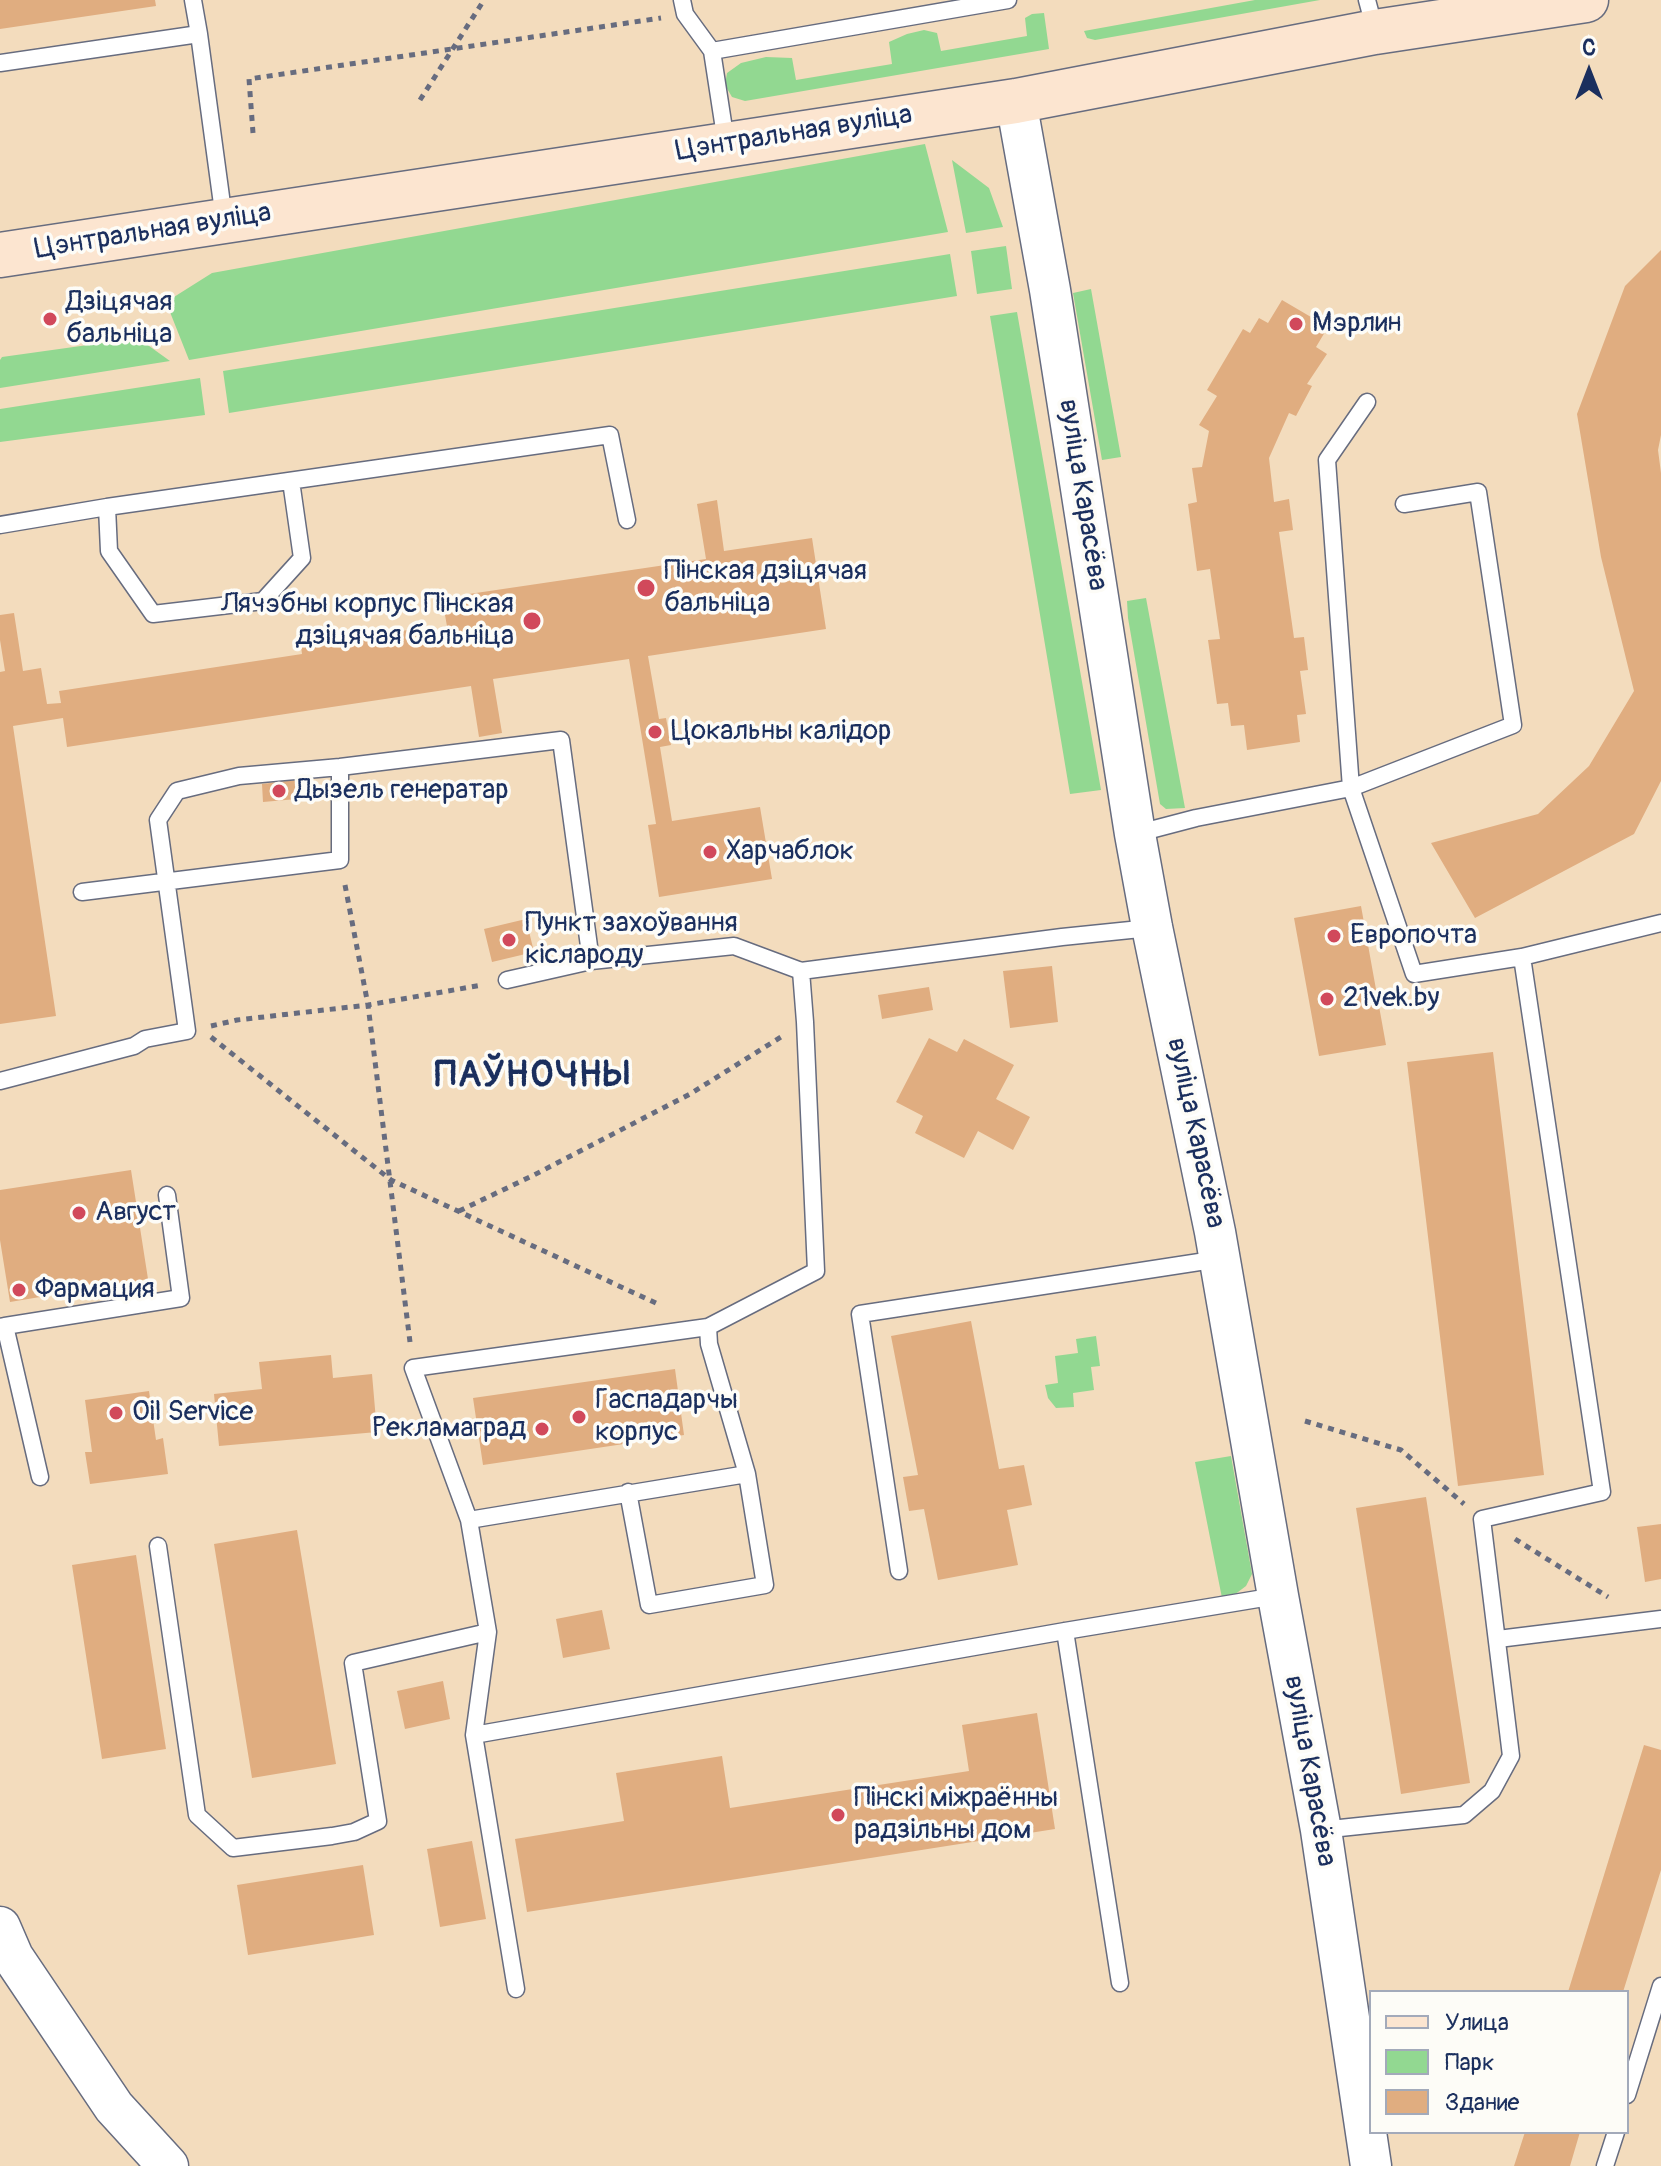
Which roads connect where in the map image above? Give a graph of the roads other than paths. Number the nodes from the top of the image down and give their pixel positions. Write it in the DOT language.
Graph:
graph roads {
  1 [pos="193,0"];
  2 [pos="1008,0"];
  3 [pos="1586,0"];
  4 [pos="684,7"];
  5 [pos="922,8"];
  6 [pos="1371,16"];
  7 [pos="199,34"];
  8 [pos="712,51"];
  9 [pos="0,63"];
  10 [pos="1016,101"];
  11 [pos="727,144"];
  12 [pos="224,220"];
  13 [pos="0,255"];
  14 [pos="1367,402"];
  15 [pos="291,481"];
  16 [pos="1404,504"];
  17 [pos="107,507"];
  18 [pos="627,520"];
  19 [pos="0,525"];
  20 [pos="340,767"];
  21 [pos="1351,788"];
  22 [pos="1135,834"];
  23 [pos="165,882"];
  24 [pos="82,892"];
  25 [pos="1661,923"];
  26 [pos="1152,927"];
  27 [pos="1522,957"];
  28 [pos="591,961"];
  29 [pos="801,971"];
  30 [pos="507,980"];
  31 [pos="0,1081"];
  32 [pos="167,1195"];
  33 [pos="1220,1258"];
  34 [pos="2,1326"];
  35 [pos="708,1327"];
  36 [pos="747,1474"];
  37 [pos="40,1477"];
  38 [pos="628,1492"];
  39 [pos="469,1520"];
  40 [pos="158,1546"];
  41 [pos="899,1571"];
  42 [pos="1278,1596"];
  43 [pos="1661,1619"];
  44 [pos="1065,1631"];
  45 [pos="488,1632"];
  46 [pos="1498,1639"];
  47 [pos="474,1735"];
  48 [pos="1321,1830"];
  49 [pos="4,1949"];
  50 [pos="1120,1983"];
  51 [pos="1661,1986"];
  52 [pos="516,1989"];
  53 [pos="1629,2089"];
  54 [pos="1615,2134"];
  55 [pos="168,2166"];
  56 [pos="1371,2166"];
  57 [pos="1605,2166"];
  1 -- 7 [label="lane"];
  2 -- 5 [label="lane"];
  3 -- 6 [label="main road, Цэнтральная вуліца"];
  4 -- 8 [label="lane"];
  5 -- 8 [label="lane"];
  6 -- 10 [label="main road, Цэнтральная вуліца"];
  7 -- 9 [label="lane"];
  7 -- 12 [label="lane"];
  8 -- 11 [label="lane"];
  10 -- 11 [label="main road, Цэнтральная вуліца"];
  10 -- 22 [label="street, вуліца Карасёва"];
  11 -- 12 [label="main road, Цэнтральная вуліца"];
  12 -- 13 [label="main road, Цэнтральная вуліца"];
  14 -- 21 [label="lane"];
  15 -- 17 [label="lane"];
  15 -- 17 [label="lane"];
  15 -- 18 [label="lane"];
  16 -- 21 [label="lane"];
  17 -- 19 [label="lane"];
  20 -- 23 [label="lane"];
  20 -- 23 [label="lane"];
  20 -- 28 [label="lane"];
  21 -- 22 [label="lane"];
  21 -- 27 [label="lane"];
  22 -- 26 [label="street, вуліца Карасёва"];
  23 -- 24 [label="lane"];
  23 -- 31 [label="lane"];
  25 -- 27 [label="lane"];
  26 -- 29 [label="lane"];
  26 -- 33 [label="street, вуліца Карасёва"];
  27 -- 46 [label="lane"];
  28 -- 29 [label="lane"];
  28 -- 30 [label="lane"];
  29 -- 35 [label="lane"];
  32 -- 34 [label="lane"];
  33 -- 41 [label="lane"];
  33 -- 42 [label="street, вуліца Карасёва"];
  34 -- 37 [label="lane"];
  35 -- 36 [label="lane"];
  35 -- 39 [label="lane"];
  36 -- 38 [label="lane"];
  36 -- 38 [label="lane"];
  38 -- 39 [label="lane"];
  39 -- 45 [label="lane"];
  40 -- 45 [label="lane"];
  42 -- 44 [label="lane"];
  42 -- 48 [label="street, вуліца Карасёва"];
  43 -- 46 [label="lane"];
  44 -- 47 [label="lane"];
  44 -- 50 [label="lane"];
  45 -- 47 [label="lane"];
  46 -- 48 [label="lane"];
  47 -- 52 [label="lane"];
  48 -- 56 [label="street, вуліца Карасёва"];
  49 -- 55 [label="street"];
  51 -- 53 [label="lane"];
  54 -- 57 [label="lane"];
}
